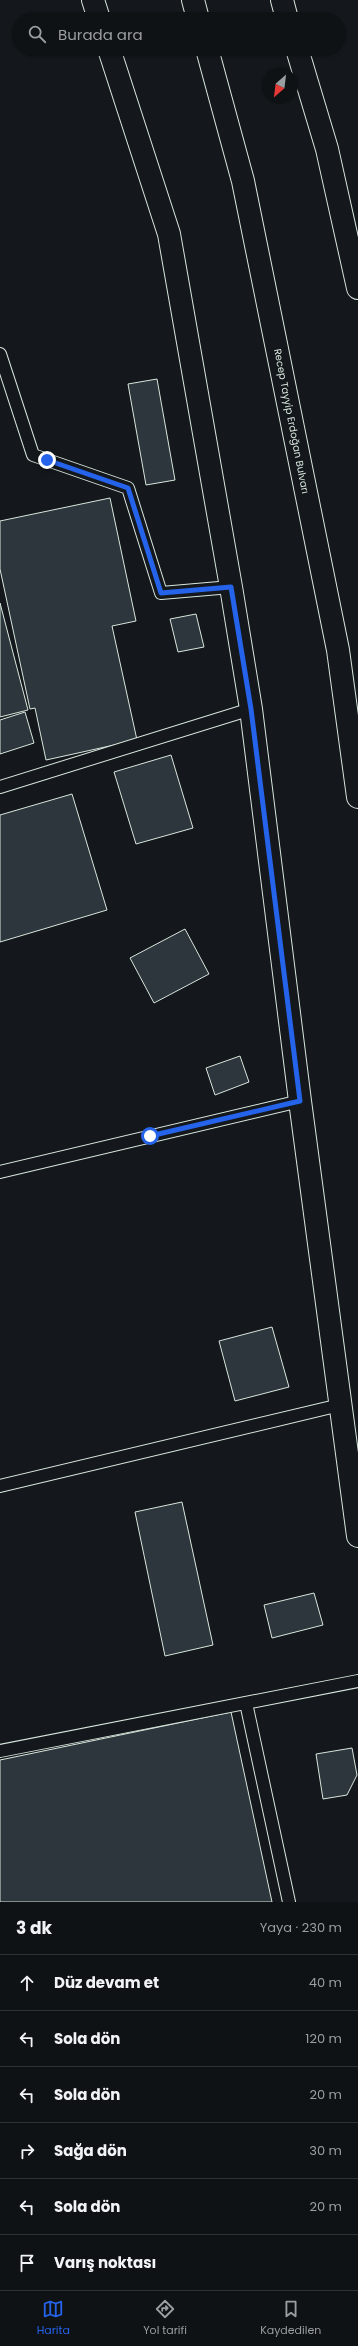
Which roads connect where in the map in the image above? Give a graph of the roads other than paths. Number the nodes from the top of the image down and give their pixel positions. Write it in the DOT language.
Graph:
graph roads {
  1 [pos="93,0"];
  2 [pos="193,0"];
  3 [pos="282,0"];
  4 [pos="97,12"];
  5 [pos="196,12"];
  6 [pos="285,12"];
  7 [pos="111,56"];
  8 [pos="208,56"];
  9 [pos="299,56"];
  10 [pos="358,288"];
  11 [pos="0,354"];
  12 [pos="231,587"];
  13 [pos="251,709"];
  14 [pos="0,788"];
  15 [pos="358,797"];
  16 [pos="300,1101"];
  17 [pos="0,1172"];
  18 [pos="340,1405"];
  19 [pos="0,1486"];
  20 [pos="358,1536"];
  21 [pos="358,1681"];
  22 [pos="246,1703"];
  23 [pos="0,1751"];
  24 [pos="289,1902"];
  1 -- 4 [label="main road"];
  2 -- 5 [label="main road"];
  3 -- 6 [label="main road"];
  7 -- 12 [label="main road"];
  8 -- 15 [label="main road, Recep Tayyip Erdoğan Bulvarı"];
  9 -- 10 [label="main road"];
  11 -- 12 [label="lane"];
  12 -- 13 [label="main road"];
  13 -- 14 [label="lane"];
  13 -- 16 [label="main road"];
  16 -- 17 [label="lane"];
  16 -- 18 [label="main road"];
  18 -- 19 [label="lane"];
  18 -- 20 [label="main road"];
  21 -- 22 [label="lane"];
  22 -- 23 [label="lane"];
  22 -- 24 [label="lane"];
}
